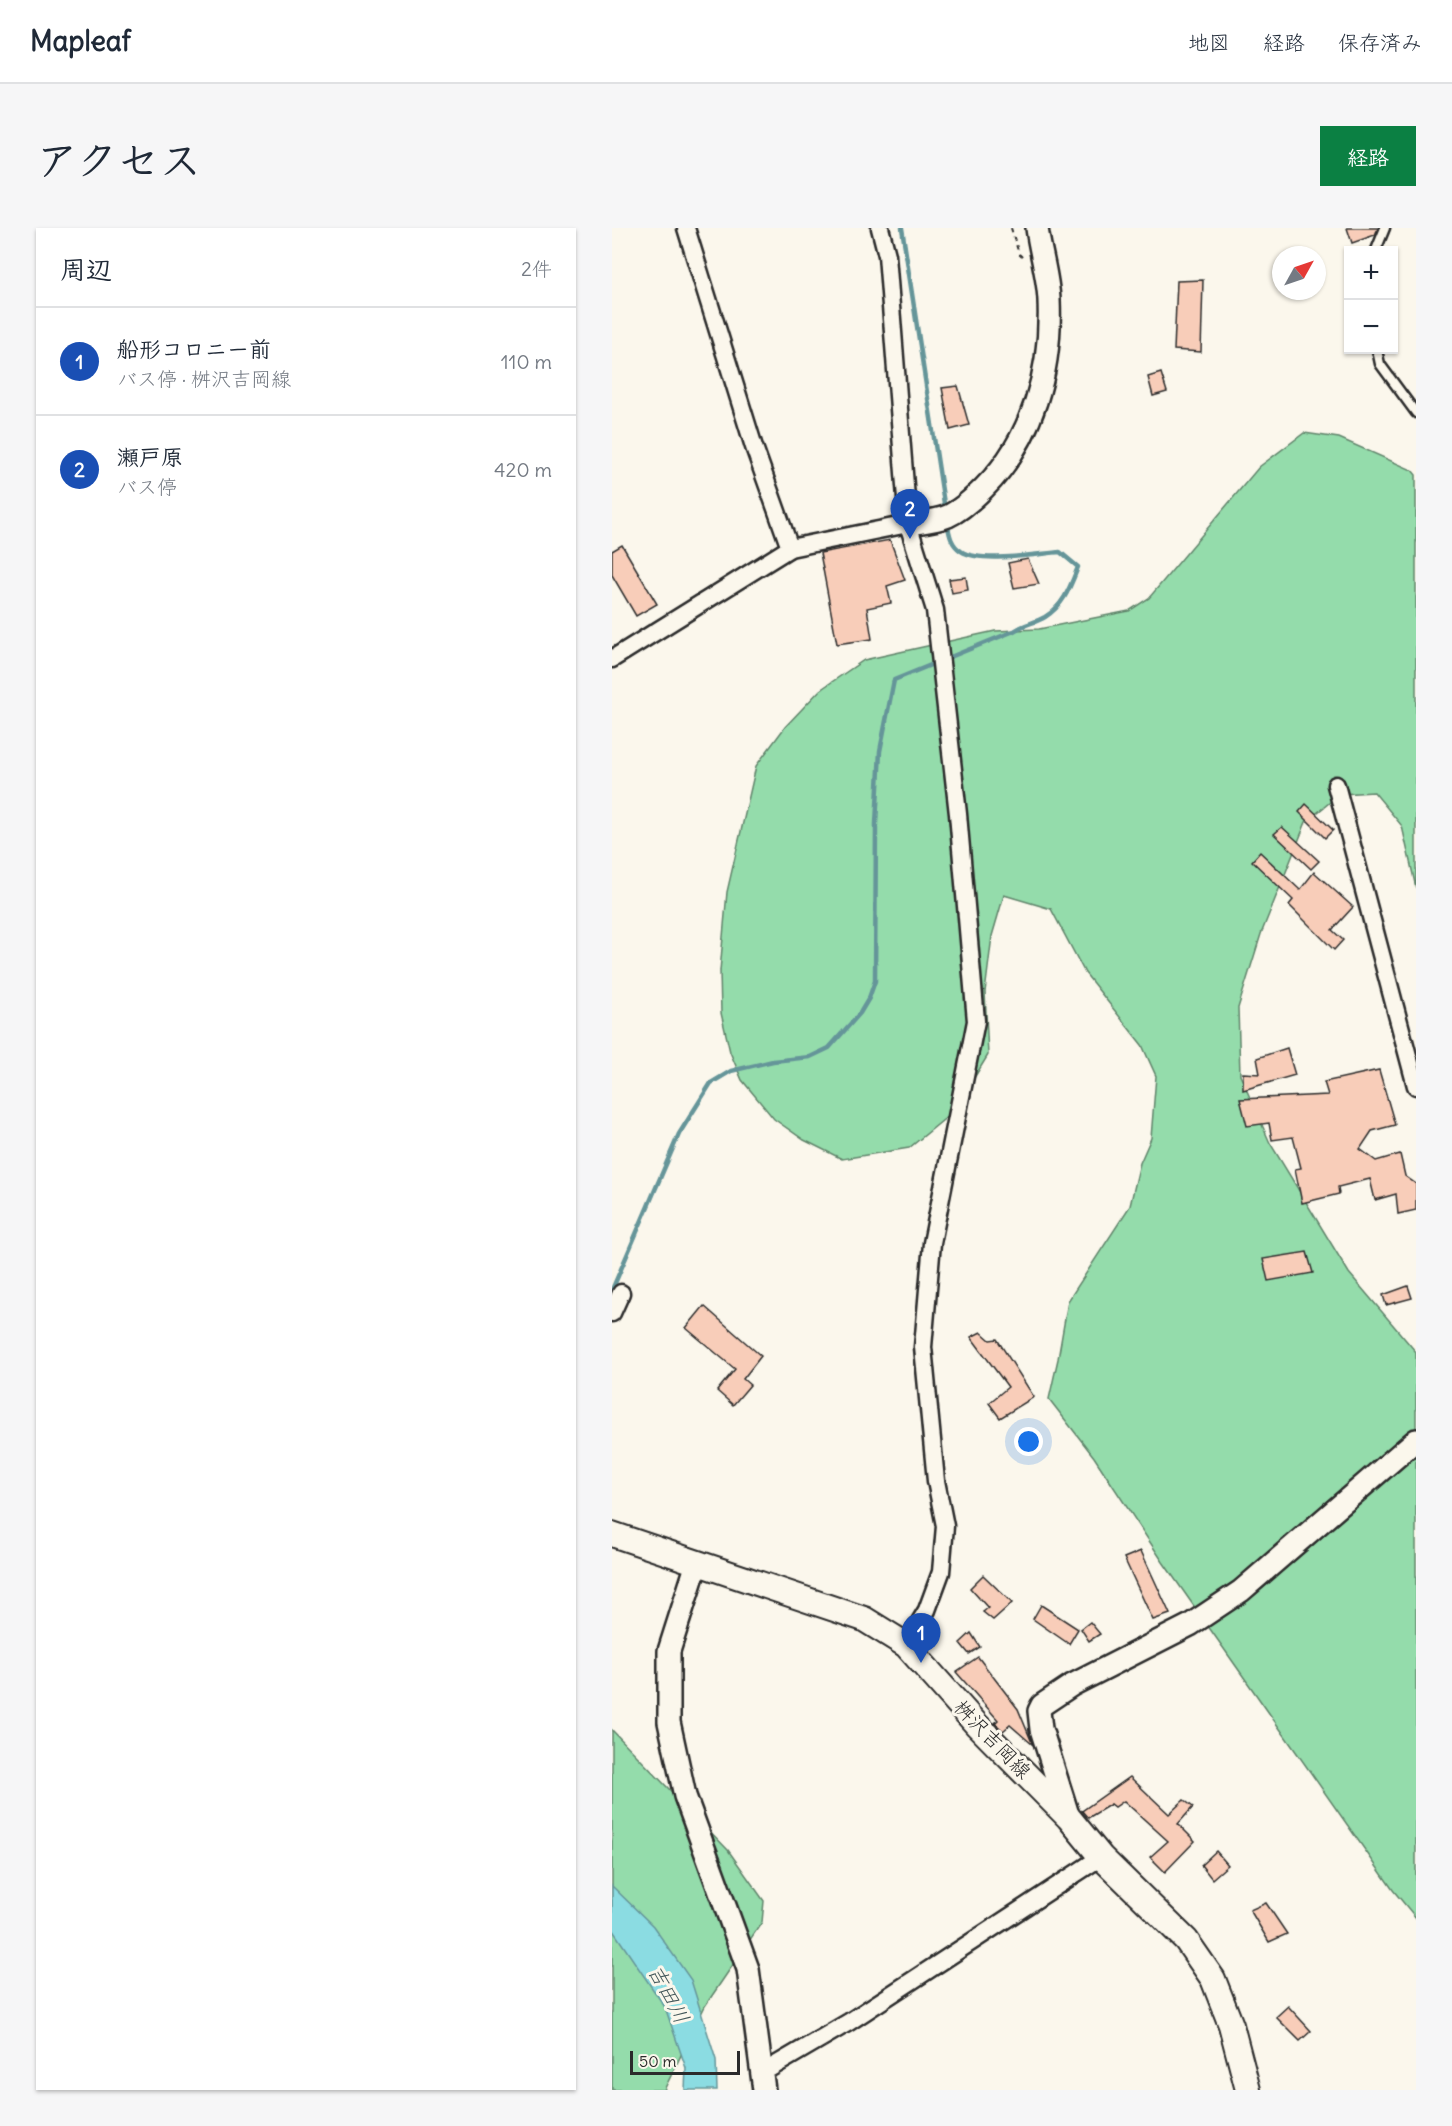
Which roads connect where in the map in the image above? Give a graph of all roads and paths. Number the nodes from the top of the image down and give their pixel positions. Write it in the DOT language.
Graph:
graph roads {
  1 [pos="686,228"];
  2 [pos="880,228"];
  3 [pos="1037,228"];
  4 [pos="1384,228"];
  5 [pos="1377,246"];
  6 [pos="1378,354"];
  7 [pos="1416,413"];
  8 [pos="908,524"];
  9 [pos="790,548"];
  10 [pos="612,660"];
  11 [pos="1336,785"];
  12 [pos="1416,1086"];
  13 [pos="621,1293"];
  14 [pos="612,1313"];
  15 [pos="1416,1440"];
  16 [pos="612,1534"];
  17 [pos="697,1563"];
  18 [pos="906,1645"];
  19 [pos="1069,1818"];
  20 [pos="1101,1857"];
  21 [pos="763,2082"];
  22 [pos="1248,2090"];
  1 -- 9 [label="street"];
  2 -- 8 [label="street"];
  3 -- 8 [label="street"];
  4 -- 5 [label="lane"];
  6 -- 7 [label="lane"];
  8 -- 9 [label="street"];
  8 -- 18 [label="street"];
  9 -- 10 [label="street"];
  11 -- 12 [label="street"];
  13 -- 14 [label="street"];
  15 -- 19 [label="street"];
  16 -- 17 [label="main road, 桝沢吉岡線"];
  17 -- 18 [label="main road, 桝沢吉岡線"];
  17 -- 21 [label="street"];
  18 -- 19 [label="main road, 桝沢吉岡線"];
  19 -- 20 [label="main road, 桝沢吉岡線"];
  20 -- 21 [label="street"];
  20 -- 22 [label="main road, 桝沢吉岡線"];
}
